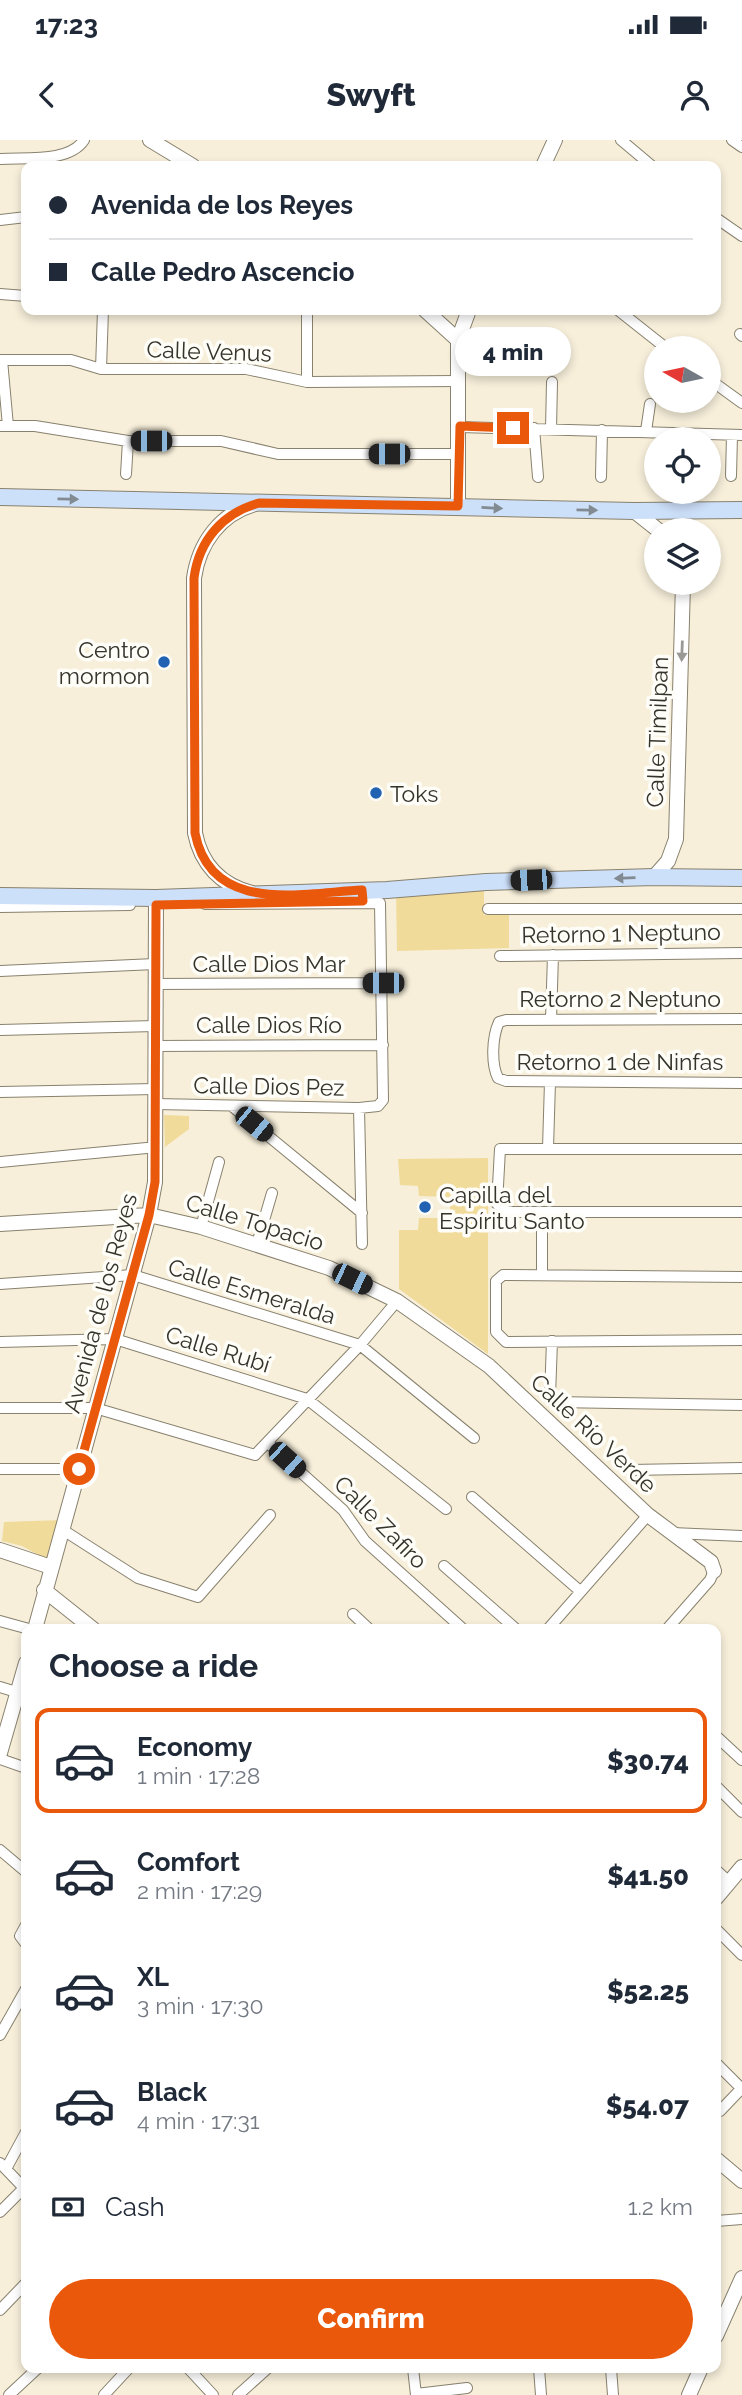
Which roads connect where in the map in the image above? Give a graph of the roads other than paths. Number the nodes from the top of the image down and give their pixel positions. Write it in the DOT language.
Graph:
graph roads {
  1 [pos="84,140"];
  2 [pos="150,140"];
  3 [pos="555,140"];
  4 [pos="621,140"];
  5 [pos="732,140"];
  6 [pos="742,147"];
  7 [pos="0,159"];
  8 [pos="184,161"];
  9 [pos="545,161"];
  10 [pos="646,161"];
  11 [pos="21,218"];
  12 [pos="0,220"];
  13 [pos="721,221"];
  14 [pos="742,236"];
  15 [pos="0,294"];
  16 [pos="21,296"];
  17 [pos="103,315"];
  18 [pos="307,315"];
  19 [pos="430,315"];
  20 [pos="467,315"];
  21 [pos="624,315"];
  22 [pos="651,336"];
  23 [pos="458,340"];
  24 [pos="1,360"];
  25 [pos="101,369"];
  26 [pos="459,381"];
  27 [pos="307,382"];
  28 [pos="552,382"];
  29 [pos="721,388"];
  30 [pos="742,403"];
  31 [pos="4,426"];
  32 [pos="460,426"];
  33 [pos="534,428"];
  34 [pos="551,429"];
  35 [pos="602,430"];
  36 [pos="644,430"];
  37 [pos="737,435"];
  38 [pos="128,441"];
  39 [pos="459,454"];
  40 [pos="126,474"];
  41 [pos="731,475"];
  42 [pos="538,477"];
  43 [pos="601,477"];
  44 [pos="0,497"];
  45 [pos="259,503"];
  46 [pos="458,506"];
  47 [pos="742,510"];
  48 [pos="634,511"];
  49 [pos="644,519"];
  50 [pos="683,595"];
  51 [pos="654,877"];
  52 [pos="742,878"];
  53 [pos="260,894"];
  54 [pos="363,895"];
  55 [pos="0,896"];
  56 [pos="156,901"];
  57 [pos="0,907"];
  58 [pos="488,909"];
  59 [pos="742,909"];
  60 [pos="742,953"];
  61 [pos="553,955"];
  62 [pos="500,956"];
  63 [pos="155,964"];
  64 [pos="0,971"];
  65 [pos="383,983"];
  66 [pos="155,984"];
  67 [pos="742,1018"];
  68 [pos="551,1020"];
  69 [pos="155,1026"];
  70 [pos="0,1030"];
  71 [pos="383,1045"];
  72 [pos="156,1046"];
  73 [pos="498,1079"];
  74 [pos="550,1082"];
  75 [pos="742,1083"];
  76 [pos="0,1092"];
  77 [pos="156,1097"];
  78 [pos="233,1107"];
  79 [pos="359,1108"];
  80 [pos="157,1147"];
  81 [pos="548,1148"];
  82 [pos="742,1149"];
  83 [pos="0,1162"];
  84 [pos="219,1162"];
  85 [pos="272,1194"];
  86 [pos="542,1212"];
  87 [pos="742,1212"];
  88 [pos="362,1213"];
  89 [pos="149,1215"];
  90 [pos="0,1224"];
  91 [pos="201,1227"];
  92 [pos="257,1244"];
  93 [pos="362,1244"];
  94 [pos="133,1275"];
  95 [pos="542,1275"];
  96 [pos="742,1278"];
  97 [pos="0,1284"];
  98 [pos="397,1301"];
  99 [pos="115,1339"];
  100 [pos="742,1340"];
  101 [pos="552,1341"];
  102 [pos="0,1342"];
  103 [pos="360,1345"];
  104 [pos="489,1366"];
  105 [pos="307,1399"];
  106 [pos="742,1405"];
  107 [pos="0,1408"];
  108 [pos="96,1408"];
  109 [pos="474,1438"];
  110 [pos="269,1444"];
  111 [pos="742,1468"];
  112 [pos="0,1469"];
  113 [pos="79,1469"];
  114 [pos="630,1470"];
  115 [pos="472,1497"];
  116 [pos="446,1509"];
  117 [pos="270,1515"];
  118 [pos="648,1515"];
  119 [pos="63,1530"];
  120 [pos="669,1532"];
  121 [pos="742,1536"];
  122 [pos="0,1550"];
  123 [pos="444,1566"];
  124 [pos="51,1567"];
  125 [pos="714,1571"];
  126 [pos="44,1590"];
  127 [pos="580,1591"];
  128 [pos="353,1614"];
  129 [pos="0,1621"];
  130 [pos="36,1624"];
  131 [pos="87,1624"];
  132 [pos="364,1624"];
  133 [pos="457,1624"];
  134 [pos="510,1624"];
  135 [pos="552,1624"];
  136 [pos="671,1624"];
  137 [pos="21,1627"];
  138 [pos="0,1687"];
  139 [pos="21,1694"];
  140 [pos="21,1697"];
  141 [pos="721,1741"];
  142 [pos="0,1754"];
  143 [pos="0,1759"];
  144 [pos="742,1760"];
  145 [pos="21,1766"];
  146 [pos="721,1791"];
  147 [pos="742,1812"];
  148 [pos="0,1850"];
  149 [pos="742,1867"];
  150 [pos="21,1868"];
  151 [pos="721,1875"];
  152 [pos="729,1882"];
  153 [pos="721,1892"];
  154 [pos="721,1934"];
  155 [pos="742,1955"];
  156 [pos="21,1998"];
  157 [pos="0,2035"];
  158 [pos="721,2068"];
  159 [pos="742,2088"];
  160 [pos="721,2110"];
  161 [pos="21,2139"];
  162 [pos="721,2163"];
  163 [pos="3,2166"];
  164 [pos="742,2181"];
  165 [pos="21,2185"];
  166 [pos="21,2193"];
  167 [pos="0,2212"];
  168 [pos="742,2219"];
  169 [pos="721,2221"];
  170 [pos="742,2278"];
  171 [pos="21,2288"];
  172 [pos="0,2311"];
  173 [pos="721,2325"];
  174 [pos="33,2373"];
  175 [pos="124,2373"];
  176 [pos="193,2373"];
  177 [pos="262,2373"];
  178 [pos="414,2373"];
  179 [pos="539,2373"];
  180 [pos="611,2373"];
  181 [pos="699,2373"];
  182 [pos="467,2388"];
  183 [pos="9,2395"];
  184 [pos="104,2395"];
  185 [pos="213,2395"];
  186 [pos="238,2395"];
  187 [pos="416,2395"];
  188 [pos="541,2395"];
  189 [pos="613,2395"];
  190 [pos="689,2395"];
  1 -- 7 [label="street"];
  2 -- 8 [label="street"];
  3 -- 9 [label="street"];
  4 -- 10 [label="street"];
  5 -- 6 [label="street"];
  11 -- 12 [label="street"];
  13 -- 14 [label="street"];
  15 -- 16 [label="street"];
  17 -- 25 [label="street"];
  18 -- 27 [label="street"];
  19 -- 23 [label="street"];
  20 -- 23 [label="street"];
  21 -- 22 [label="street"];
  23 -- 26 [label="street"];
  24 -- 25 [label="street, Calle Venus"];
  24 -- 31 [label="street"];
  25 -- 27 [label="street, Calle Venus"];
  26 -- 27 [label="street, Calle Venus"];
  26 -- 32 [label="street"];
  28 -- 34 [label="street"];
  29 -- 30 [label="street"];
  31 -- 38 [label="street"];
  32 -- 33 [label="street"];
  32 -- 39 [label="street"];
  33 -- 34 [label="street"];
  33 -- 42 [label="street"];
  34 -- 35 [label="street"];
  35 -- 36 [label="street"];
  35 -- 43 [label="street"];
  37 -- 41 [label="street"];
  38 -- 39 [label="street"];
  38 -- 40 [label="street"];
  39 -- 46 [label="street"];
  44 -- 45 [label="main road, one-way"];
  45 -- 46 [label="main road"];
  45 -- 53 [label="street"];
  46 -- 48 [label="main road, one-way"];
  47 -- 48 [label="main road"];
  48 -- 49 [label="street"];
  50 -- 51 [label="street, Calle Timilpan, one-way"];
  51 -- 52 [label="main road"];
  51 -- 54 [label="main road, one-way"];
  53 -- 54 [label="main road"];
  53 -- 56 [label="main road"];
  54 -- 56 [label="street"];
  54 -- 65 [label="street"];
  55 -- 56 [label="main road"];
  56 -- 57 [label="street"];
  56 -- 63 [label="street, Avenida de los Reyes"];
  58 -- 59 [label="street, Retorno 1 Neptuno"];
  60 -- 61 [label="street, Retorno 1 Neptuno"];
  61 -- 62 [label="street, Retorno 1 Neptuno"];
  61 -- 68 [label="street"];
  63 -- 64 [label="street"];
  63 -- 66 [label="street, Avenida de los Reyes"];
  65 -- 66 [label="street, Calle Dios Mar"];
  65 -- 71 [label="street"];
  66 -- 69 [label="street, Avenida de los Reyes"];
  67 -- 68 [label="street, Retorno 2 Neptuno"];
  68 -- 73 [label="street, Retorno 2 Neptuno"];
  69 -- 70 [label="street"];
  69 -- 72 [label="street, Avenida de los Reyes"];
  71 -- 72 [label="street, Calle Dios Río"];
  71 -- 79 [label="street, Calle Dios Pez"];
  72 -- 77 [label="street, Avenida de los Reyes"];
  73 -- 74 [label="street, Retorno 1 de Ninfas"];
  74 -- 75 [label="street, Retorno 1 de Ninfas"];
  74 -- 81 [label="street"];
  76 -- 77 [label="street, Calle Dios Pez"];
  77 -- 78 [label="street, Calle Dios Pez"];
  77 -- 80 [label="street, Avenida de los Reyes"];
  78 -- 79 [label="street, Calle Dios Pez"];
  78 -- 88 [label="street"];
  79 -- 88 [label="street"];
  80 -- 83 [label="street"];
  80 -- 89 [label="street, Avenida de los Reyes"];
  81 -- 82 [label="street"];
  81 -- 86 [label="street"];
  84 -- 91 [label="street"];
  85 -- 92 [label="street"];
  86 -- 87 [label="street"];
  86 -- 95 [label="street"];
  88 -- 93 [label="street"];
  89 -- 90 [label="street, Calle Topacio"];
  89 -- 91 [label="street, Calle Topacio"];
  89 -- 94 [label="street, Avenida de los Reyes"];
  91 -- 92 [label="street, Calle Topacio"];
  92 -- 98 [label="street, Calle Topacio"];
  94 -- 97 [label="street"];
  94 -- 99 [label="street, Avenida de los Reyes"];
  94 -- 103 [label="street, Calle Esmeralda"];
  95 -- 96 [label="street"];
  95 -- 101 [label="street"];
  98 -- 103 [label="street"];
  98 -- 104 [label="street, Calle Topacio"];
  99 -- 102 [label="street, Calle Rubí"];
  99 -- 105 [label="street, Calle Rubí"];
  99 -- 108 [label="street, Avenida de los Reyes"];
  100 -- 101 [label="street"];
  101 -- 106 [label="street"];
  103 -- 105 [label="street"];
  103 -- 109 [label="street"];
  104 -- 118 [label="street, Calle Río Verde"];
  105 -- 110 [label="street"];
  105 -- 116 [label="street"];
  107 -- 108 [label="street"];
  108 -- 110 [label="street"];
  108 -- 113 [label="street, Avenida de los Reyes"];
  110 -- 133 [label="street, Calle Zafiro"];
  111 -- 114 [label="street"];
  112 -- 113 [label="street"];
  113 -- 119 [label="street, Avenida de los Reyes"];
  115 -- 127 [label="street"];
  117 -- 119 [label="street"];
  118 -- 120 [label="street, Calle Río Verde"];
  118 -- 127 [label="street"];
  119 -- 124 [label="street, Avenida de los Reyes"];
  120 -- 121 [label="street"];
  120 -- 125 [label="street, Calle Río Verde"];
  122 -- 124 [label="street"];
  123 -- 134 [label="street"];
  124 -- 126 [label="street, Avenida de los Reyes"];
  125 -- 136 [label="street"];
  126 -- 130 [label="street, Avenida de los Reyes"];
  126 -- 131 [label="street"];
  127 -- 135 [label="street"];
  128 -- 132 [label="street"];
  129 -- 137 [label="street"];
  138 -- 139 [label="street"];
  140 -- 142 [label="street"];
  141 -- 144 [label="street"];
  143 -- 145 [label="street"];
  146 -- 147 [label="street"];
  148 -- 150 [label="street"];
  149 -- 152 [label="street"];
  151 -- 152 [label="street"];
  152 -- 153 [label="street"];
  154 -- 155 [label="street"];
  156 -- 157 [label="street"];
  158 -- 159 [label="street"];
  159 -- 160 [label="street"];
  161 -- 163 [label="street"];
  162 -- 164 [label="street"];
  163 -- 165 [label="street"];
  166 -- 167 [label="street"];
  168 -- 169 [label="street"];
  170 -- 173 [label="street"];
  171 -- 172 [label="street"];
  174 -- 183 [label="street"];
  175 -- 184 [label="street"];
  176 -- 185 [label="street"];
  177 -- 186 [label="street"];
  178 -- 187 [label="street"];
  179 -- 188 [label="street"];
  180 -- 189 [label="street"];
  181 -- 190 [label="street"];
  182 -- 187 [label="street"];
}
